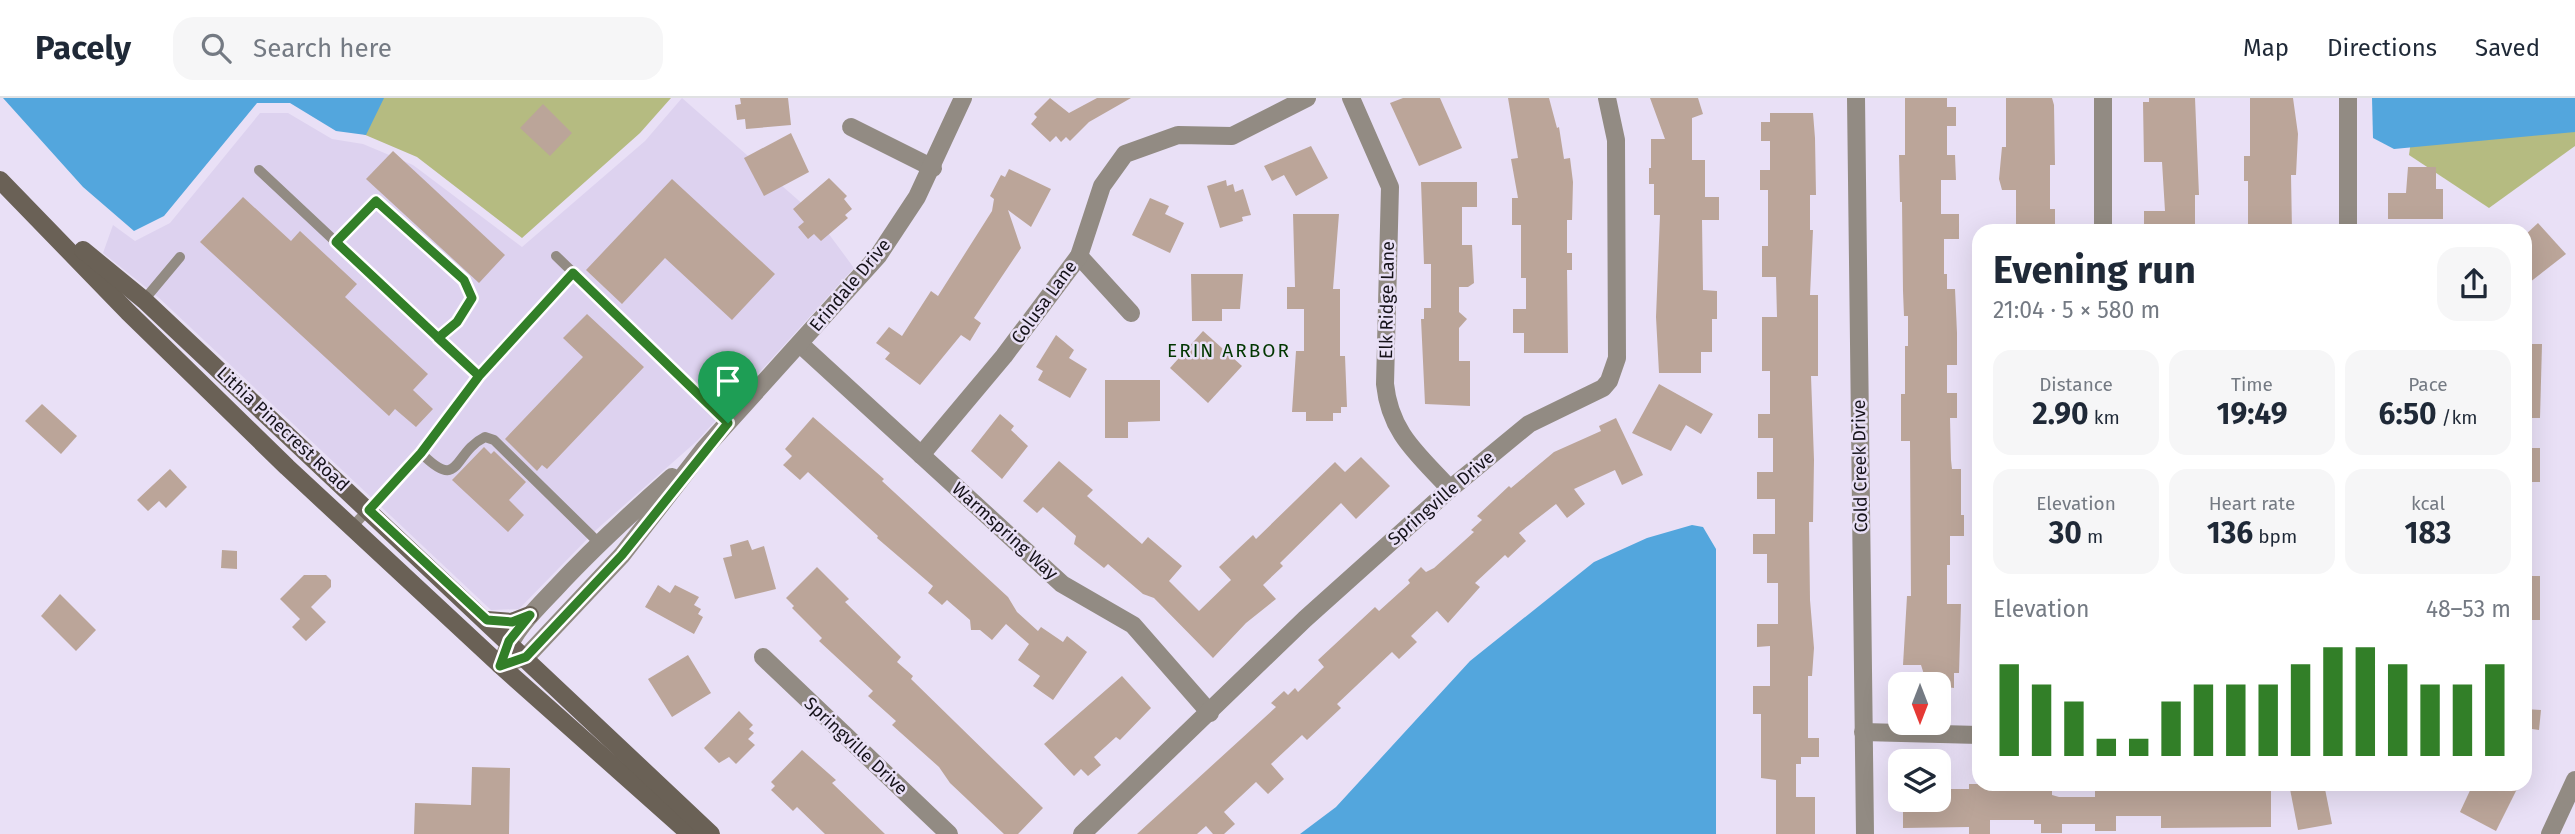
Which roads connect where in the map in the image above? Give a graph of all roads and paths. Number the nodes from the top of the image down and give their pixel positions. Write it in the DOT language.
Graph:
graph roads {
  1 [pos="963,98"];
  2 [pos="1307,98"];
  3 [pos="1351,98"];
  4 [pos="1607,98"];
  5 [pos="1856,98"];
  6 [pos="2103,98"];
  7 [pos="2348,98"];
  8 [pos="851,127"];
  9 [pos="933,168"];
  10 [pos="259,170"];
  11 [pos="0,180"];
  12 [pos="30,208"];
  13 [pos="2103,224"];
  14 [pos="2348,224"];
  15 [pos="336,242"];
  16 [pos="555,256"];
  17 [pos="1079,256"];
  18 [pos="180,257"];
  19 [pos="573,273"];
  20 [pos="144,300"];
  21 [pos="1131,313"];
  22 [pos="438,338"];
  23 [pos="800,344"];
  24 [pos="479,376"];
  25 [pos="728,423"];
  26 [pos="704,449"];
  27 [pos="421,453"];
  28 [pos="921,455"];
  29 [pos="1450,489"];
  30 [pos="369,510"];
  31 [pos="352,527"];
  32 [pos="598,542"];
  33 [pos="530,615"];
  34 [pos="487,620"];
  35 [pos="509,641"];
  36 [pos="526,657"];
  37 [pos="763,657"];
  38 [pos="500,666"];
  39 [pos="1210,713"];
  40 [pos="1863,732"];
  41 [pos="1972,735"];
  42 [pos="2575,780"];
  43 [pos="690,834"];
  44 [pos="710,834"];
  45 [pos="949,834"];
  46 [pos="1082,834"];
  47 [pos="1865,834"];
  48 [pos="2550,834"];
  1 -- 9 [label="street, Erindale Drive"];
  2 -- 17 [label="street, Colusa Lane"];
  3 -- 29 [label="street, Elk Ridge Lane"];
  4 -- 29 [label="street, Springville Drive"];
  5 -- 40 [label="street, Cold Creek Drive"];
  6 -- 13 [label="street"];
  7 -- 14 [label="street"];
  8 -- 9 [label="street"];
  9 -- 23 [label="street, Erindale Drive"];
  10 -- 15 [label="lane"];
  11 -- 12 [label="main road, Lithia Pinecrest Road"];
  12 -- 20 [label="main road, Lithia Pinecrest Road"];
  12 -- 31 [label="main road, Lithia Pinecrest Road"];
  15 -- 22 [label="lane"];
  15 -- 22 [label="lane"];
  16 -- 19 [label="lane"];
  17 -- 21 [label="street"];
  17 -- 28 [label="street, Colusa Lane"];
  18 -- 20 [label="lane"];
  19 -- 24 [label="lane"];
  19 -- 25 [label="lane"];
  20 -- 30 [label="main road, Lithia Pinecrest Road"];
  22 -- 24 [label="lane"];
  23 -- 25 [label="street, Erindale Drive"];
  23 -- 28 [label="street, Warmspring Way"];
  24 -- 27 [label="lane"];
  25 -- 26 [label="street, Erindale Drive"];
  26 -- 32 [label="street, Erindale Drive"];
  26 -- 36 [label="street, Erindale Drive"];
  27 -- 30 [label="lane"];
  27 -- 32 [label="lane"];
  28 -- 39 [label="street, Warmspring Way"];
  29 -- 39 [label="street, Springville Drive"];
  30 -- 31 [label="lane"];
  30 -- 34 [label="main road, Lithia Pinecrest Road"];
  31 -- 38 [label="main road, Lithia Pinecrest Road"];
  32 -- 33 [label="street, Erindale Drive"];
  33 -- 34 [label="main road"];
  33 -- 35 [label="street, Erindale Drive"];
  34 -- 35 [label="main road, Lithia Pinecrest Road"];
  35 -- 36 [label="main road, Lithia Pinecrest Road"];
  35 -- 38 [label="street, Erindale Drive"];
  36 -- 38 [label="street, Erindale Drive"];
  36 -- 44 [label="main road, Lithia Pinecrest Road"];
  37 -- 45 [label="street, Springville Drive"];
  38 -- 43 [label="main road, Lithia Pinecrest Road"];
  39 -- 46 [label="street, Springville Drive"];
  40 -- 41 [label="street"];
  40 -- 47 [label="street, Cold Creek Drive"];
  42 -- 48 [label="street"];
}
